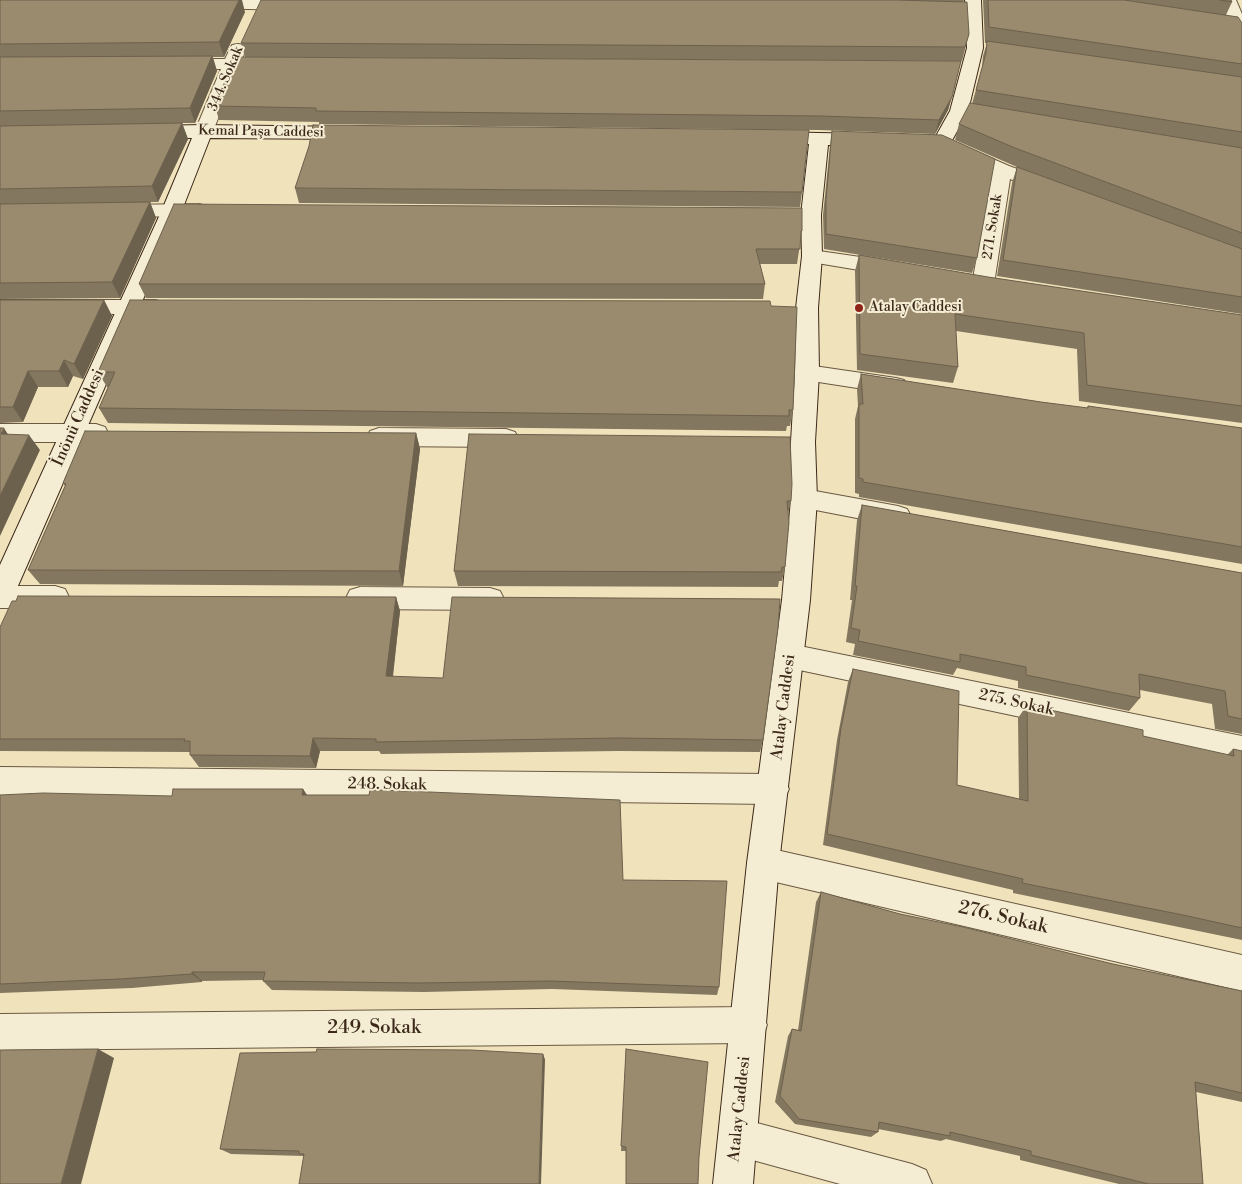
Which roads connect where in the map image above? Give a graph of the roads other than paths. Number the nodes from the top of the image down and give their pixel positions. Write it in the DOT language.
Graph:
graph roads {
  1 [pos="1228,0"];
  2 [pos="260,2"];
  3 [pos="309,4"];
  4 [pos="973,4"];
  5 [pos="191,5"];
  6 [pos="954,8"];
  7 [pos="251,21"];
  8 [pos="1220,23"];
  9 [pos="1241,30"];
  10 [pos="243,38"];
  11 [pos="976,48"];
  12 [pos="995,50"];
  13 [pos="164,64"];
  14 [pos="231,64"];
  15 [pos="281,64"];
  16 [pos="951,68"];
  17 [pos="971,68"];
  18 [pos="959,111"];
  19 [pos="979,114"];
  20 [pos="204,131"];
  21 [pos="136,132"];
  22 [pos="363,133"];
  23 [pos="750,137"];
  24 [pos="819,138"];
  25 [pos="942,142"];
  26 [pos="1002,170"];
  27 [pos="1066,194"];
  28 [pos="172,210"];
  29 [pos="222,210"];
  30 [pos="96,211"];
  31 [pos="812,256"];
  32 [pos="917,273"];
  33 [pos="983,283"];
  34 [pos="0,307"];
  35 [pos="128,307"];
  36 [pos="178,307"];
  37 [pos="807,373"];
  38 [pos="916,388"];
  39 [pos="0,433"];
  40 [pos="72,433"];
  41 [pos="121,434"];
  42 [pos="358,436"];
  43 [pos="526,438"];
  44 [pos="804,499"];
  45 [pos="920,520"];
  46 [pos="0,596"];
  47 [pos="80,597"];
  48 [pos="338,598"];
  49 [pos="518,599"];
  50 [pos="766,600"];
  51 [pos="796,600"];
  52 [pos="790,656"];
  53 [pos="1242,750"];
  54 [pos="0,781"];
  55 [pos="773,789"];
  56 [pos="763,863"];
  57 [pos="1242,973"];
  58 [pos="749,1025"];
  59 [pos="0,1032"];
  60 [pos="738,1137"];
  61 [pos="733,1184"];
  62 [pos="912,1184"];
  1 -- 9 [label="street"];
  2 -- 3 [label="street"];
  2 -- 5 [label="street"];
  2 -- 7 [label="street"];
  4 -- 6 [label="street"];
  4 -- 11 [label="street"];
  8 -- 9 [label="street"];
  10 -- 14 [label="street, 344. Sokak"];
  11 -- 12 [label="street"];
  11 -- 17 [label="street"];
  13 -- 14 [label="street"];
  14 -- 15 [label="street"];
  14 -- 20 [label="street, 344. Sokak"];
  16 -- 17 [label="street"];
  17 -- 18 [label="street"];
  18 -- 19 [label="street"];
  18 -- 25 [label="street"];
  20 -- 21 [label="street, Kemal Paşa Caddesi"];
  20 -- 22 [label="street, Kemal Paşa Caddesi"];
  20 -- 28 [label="street, İnönü Caddesi"];
  23 -- 24 [label="street"];
  24 -- 25 [label="street"];
  24 -- 31 [label="street, Atalay Caddesi"];
  25 -- 26 [label="street"];
  26 -- 27 [label="street"];
  26 -- 33 [label="street, 271. Sokak"];
  28 -- 29 [label="street"];
  28 -- 30 [label="street"];
  28 -- 35 [label="street, İnönü Caddesi"];
  31 -- 32 [label="street"];
  31 -- 37 [label="street, Atalay Caddesi"];
  34 -- 35 [label="street"];
  35 -- 36 [label="street"];
  35 -- 40 [label="street, İnönü Caddesi"];
  37 -- 38 [label="street"];
  37 -- 44 [label="street, Atalay Caddesi"];
  39 -- 40 [label="street"];
  40 -- 41 [label="street"];
  40 -- 46 [label="street, İnönü Caddesi"];
  42 -- 43 [label="street"];
  44 -- 45 [label="street"];
  44 -- 51 [label="street, Atalay Caddesi"];
  46 -- 47 [label="street"];
  48 -- 49 [label="street"];
  50 -- 51 [label="street"];
  51 -- 52 [label="street, Atalay Caddesi"];
  52 -- 53 [label="street, 275. Sokak"];
  52 -- 55 [label="street, Atalay Caddesi"];
  54 -- 55 [label="street, 248. Sokak"];
  55 -- 56 [label="street, Atalay Caddesi"];
  56 -- 57 [label="street, 276. Sokak"];
  56 -- 58 [label="street, Atalay Caddesi"];
  58 -- 59 [label="street, 249. Sokak"];
  58 -- 60 [label="street, Atalay Caddesi"];
  60 -- 61 [label="street, Atalay Caddesi"];
  60 -- 62 [label="street"];
}
